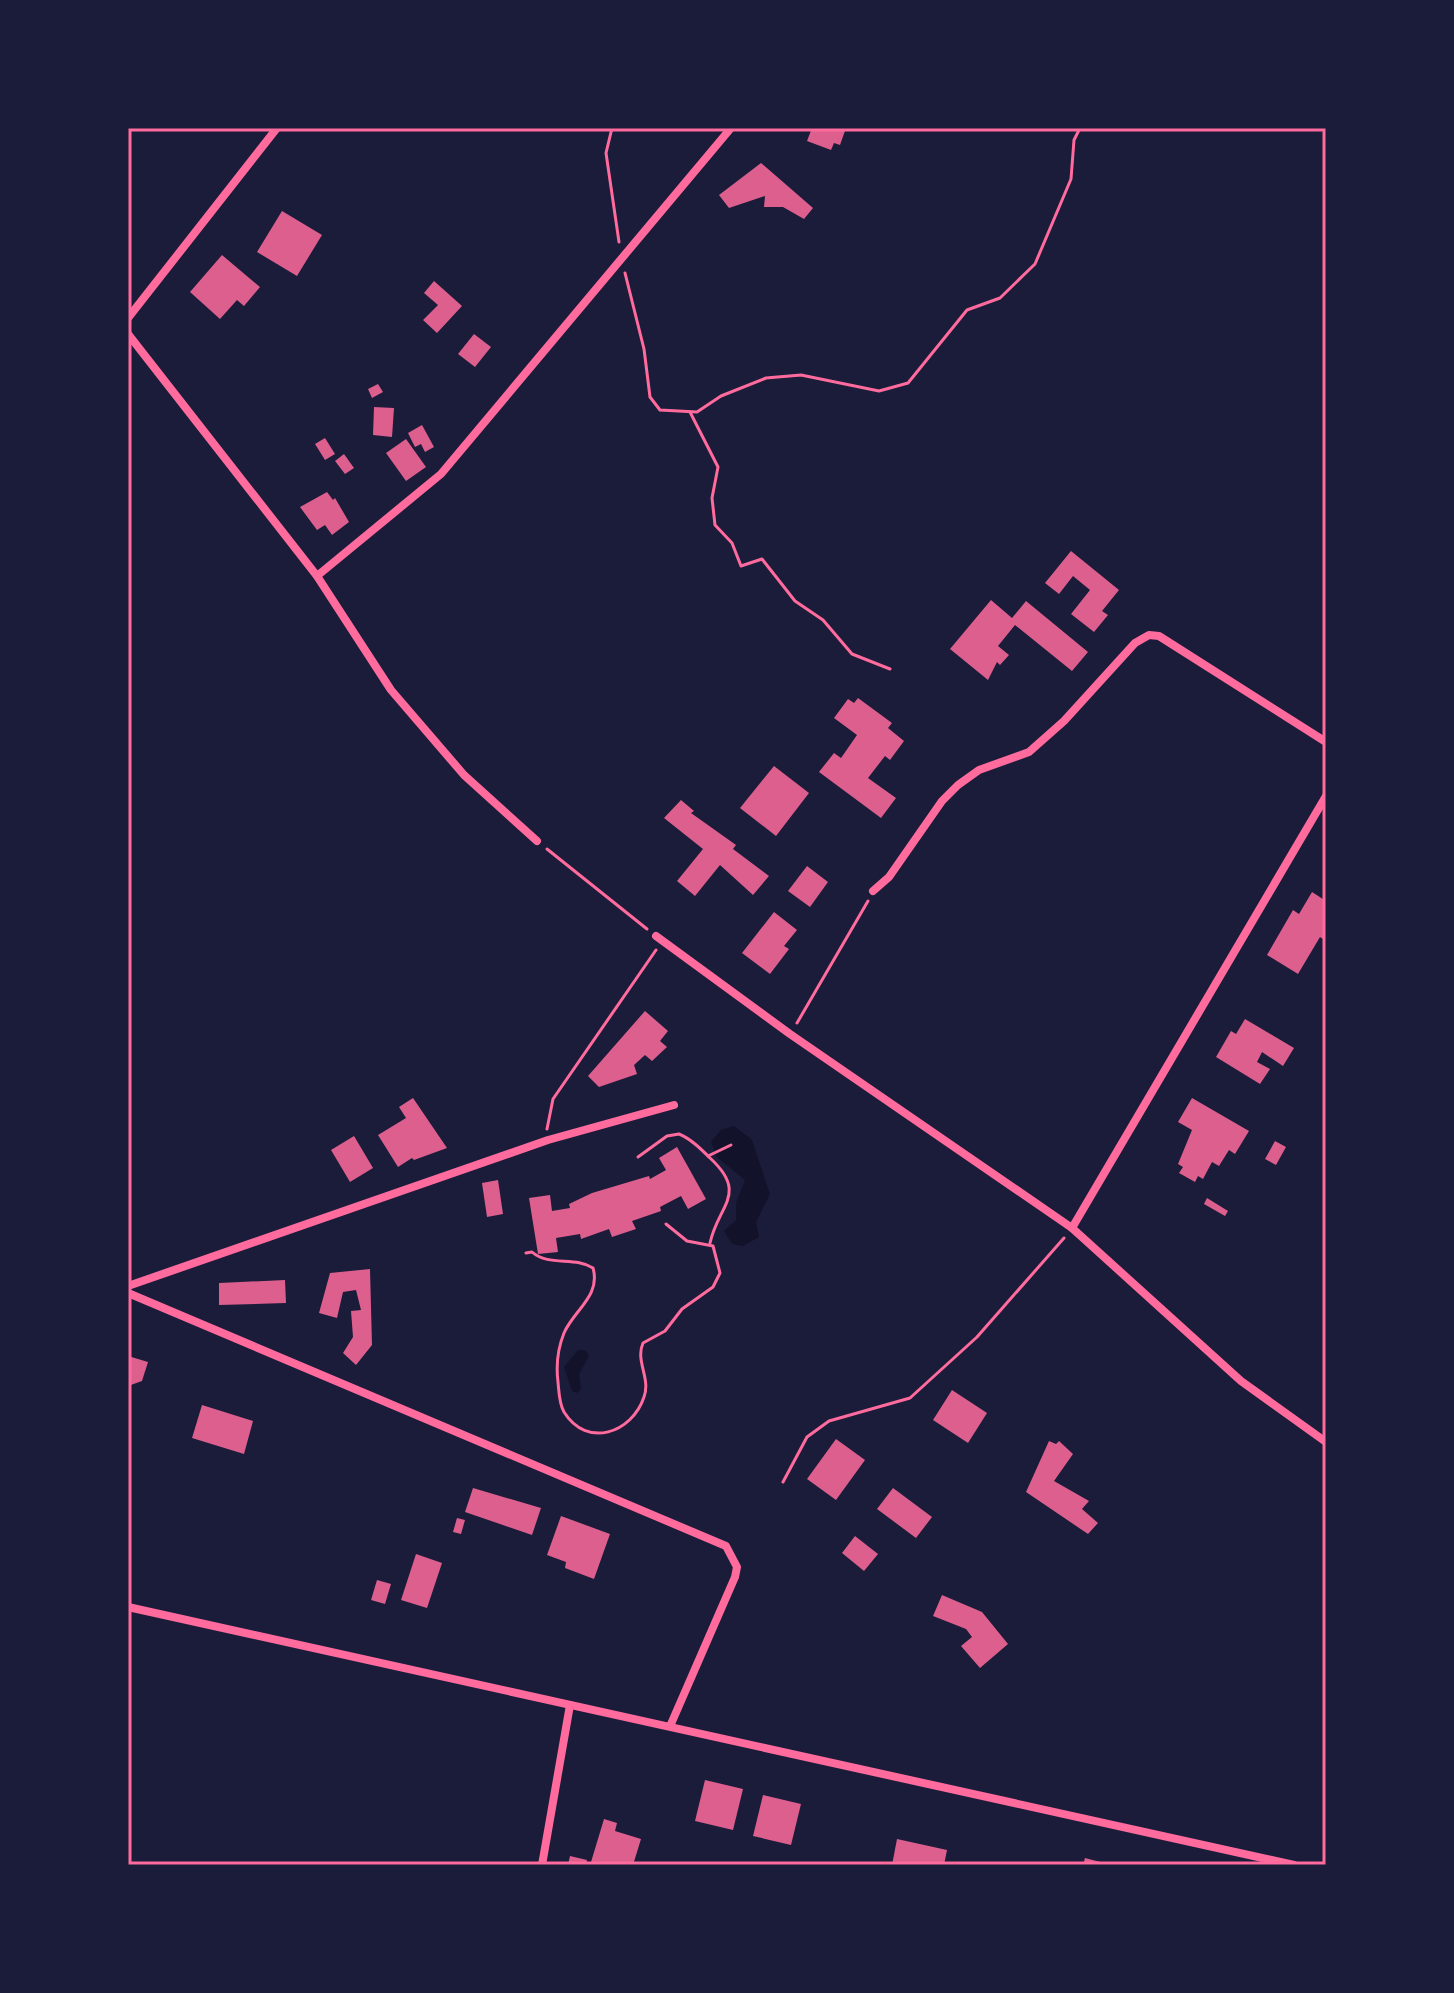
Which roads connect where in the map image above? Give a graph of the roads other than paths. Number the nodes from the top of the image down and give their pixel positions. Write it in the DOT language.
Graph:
graph roads {
  1 [pos="277,128"];
  2 [pos="731,128"];
  3 [pos="128,318"];
  4 [pos="128,334"];
  5 [pos="317,576"];
  6 [pos="1326,742"];
  7 [pos="1326,796"];
  8 [pos="537,841"];
  9 [pos="873,891"];
  10 [pos="659,938"];
  11 [pos="674,1105"];
  12 [pos="1072,1228"];
  13 [pos="128,1286"];
  14 [pos="128,1293"];
  15 [pos="1326,1442"];
  16 [pos="128,1607"];
  17 [pos="570,1705"];
  18 [pos="671,1724"];
  19 [pos="542,1865"];
  20 [pos="1294,1865"];
  1 -- 3 [label="street"];
  2 -- 5 [label="street"];
  4 -- 5 [label="street"];
  5 -- 8 [label="street"];
  6 -- 9 [label="street"];
  7 -- 12 [label="street"];
  10 -- 12 [label="street"];
  11 -- 13 [label="street"];
  12 -- 15 [label="street"];
  14 -- 18 [label="street"];
  16 -- 17 [label="street"];
  17 -- 18 [label="street"];
  17 -- 19 [label="street"];
  18 -- 20 [label="street"];
}
